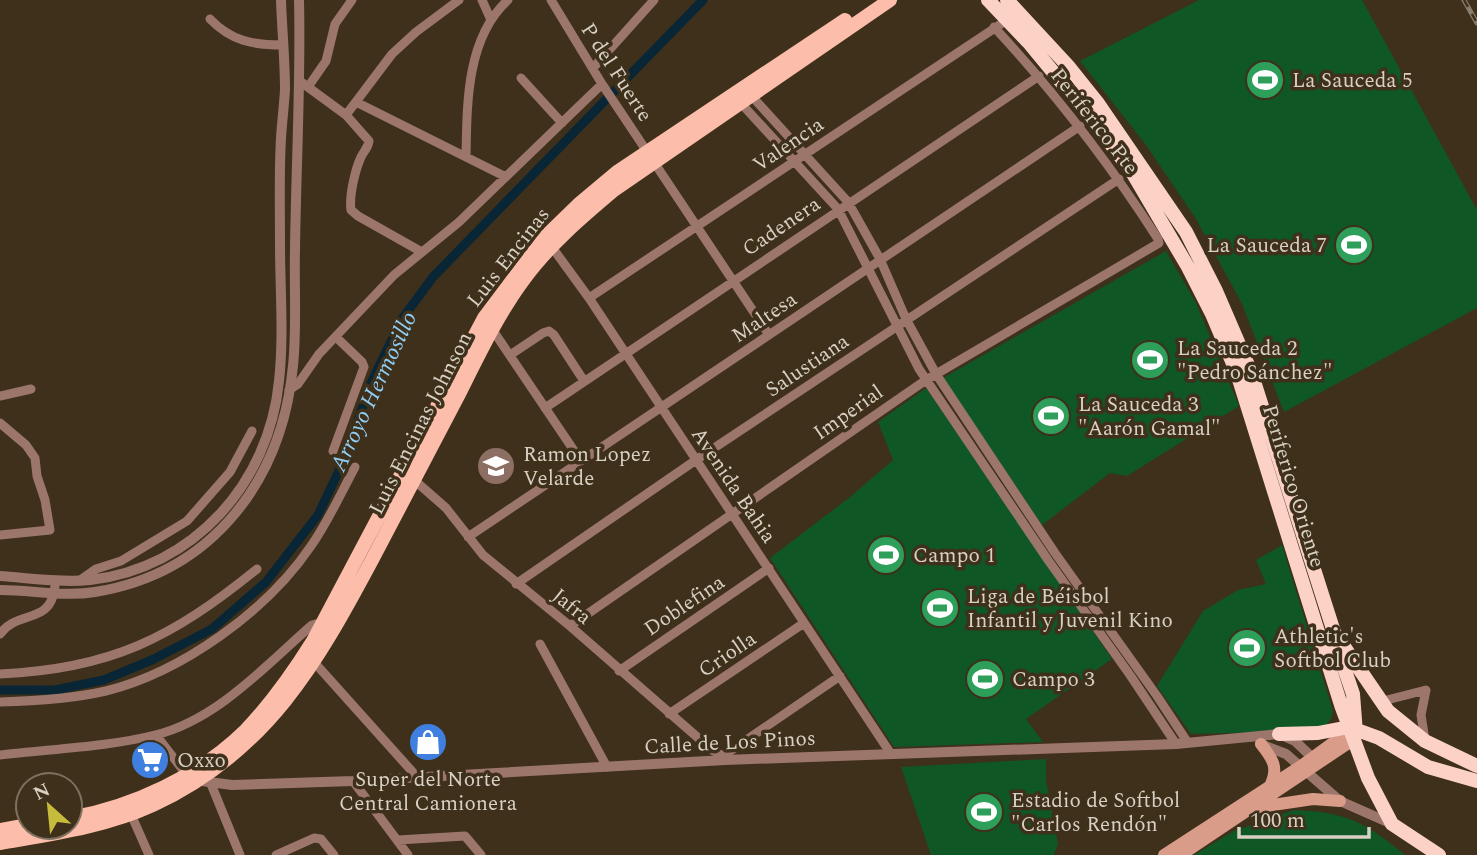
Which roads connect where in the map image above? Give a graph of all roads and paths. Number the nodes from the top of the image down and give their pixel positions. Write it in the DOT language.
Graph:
graph roads {
  1 [pos="281,0"];
  2 [pos="299,0"];
  3 [pos="352,0"];
  4 [pos="459,0"];
  5 [pos="482,0"];
  6 [pos="508,0"];
  7 [pos="551,0"];
  8 [pos="654,0"];
  9 [pos="875,0"];
  10 [pos="890,0"];
  11 [pos="985,0"];
  12 [pos="1002,15"];
  13 [pos="210,19"];
  14 [pos="491,20"];
  15 [pos="282,46"];
  16 [pos="593,68"];
  17 [pos="1039,76"];
  18 [pos="521,78"];
  19 [pos="603,84"];
  20 [pos="304,85"];
  21 [pos="743,96"];
  22 [pos="356,102"];
  23 [pos="346,115"];
  24 [pos="562,123"];
  25 [pos="1080,126"];
  26 [pos="466,157"];
  27 [pos="652,157"];
  28 [pos="799,158"];
  29 [pos="506,177"];
  30 [pos="1119,179"];
  31 [pos="848,202"];
  32 [pos="838,209"];
  33 [pos="280,216"];
  34 [pos="296,216"];
  35 [pos="697,226"];
  36 [pos="548,242"];
  37 [pos="1159,243"];
  38 [pos="420,251"];
  39 [pos="880,259"];
  40 [pos="867,267"];
  41 [pos="732,281"];
  42 [pos="589,298"];
  43 [pos="906,319"];
  44 [pos="488,323"];
  45 [pos="896,327"];
  46 [pos="769,335"];
  47 [pos="336,337"];
  48 [pos="624,354"];
  49 [pos="510,355"];
  50 [pos="936,374"];
  51 [pos="926,380"];
  52 [pos="584,382"];
  53 [pos="32,389"];
  54 [pos="289,390"];
  55 [pos="0,396"];
  56 [pos="661,407"];
  57 [pos="545,408"];
  58 [pos="0,423"];
  59 [pos="252,431"];
  60 [pos="333,451"];
  61 [pos="696,460"];
  62 [pos="581,461"];
  63 [pos="355,467"];
  64 [pos="409,476"];
  65 [pos="733,514"];
  66 [pos="1033,530"];
  67 [pos="0,536"];
  68 [pos="468,537"];
  69 [pos="769,568"];
  70 [pos="257,569"];
  71 [pos="0,576"];
  72 [pos="56,580"];
  73 [pos="79,580"];
  74 [pos="516,584"];
  75 [pos="0,590"];
  76 [pos="54,594"];
  77 [pos="323,622"];
  78 [pos="804,624"];
  79 [pos="570,626"];
  80 [pos="1334,632"];
  81 [pos="0,634"];
  82 [pos="540,644"];
  83 [pos="314,662"];
  84 [pos="619,671"];
  85 [pos="0,674"];
  86 [pos="839,676"];
  87 [pos="0,702"];
  88 [pos="1379,702"];
  89 [pos="669,714"];
  90 [pos="1353,732"];
  91 [pos="1279,734"];
  92 [pos="156,735"];
  93 [pos="1240,738"];
  94 [pos="1425,741"];
  95 [pos="1182,744"];
  96 [pos="1261,744"];
  97 [pos="891,754"];
  98 [pos="0,755"];
  99 [pos="724,758"];
  100 [pos="1316,760"];
  101 [pos="1477,766"];
  102 [pos="607,767"];
  103 [pos="1304,769"];
  104 [pos="418,778"];
  105 [pos="198,780"];
  106 [pos="353,781"];
  107 [pos="1477,781"];
  108 [pos="1270,786"];
  109 [pos="1340,801"];
  110 [pos="1255,807"];
  111 [pos="129,809"];
  112 [pos="84,816"];
  113 [pos="1392,824"];
  114 [pos="398,840"];
  115 [pos="0,843"];
  116 [pos="149,855"];
  117 [pos="240,855"];
  118 [pos="276,855"];
  119 [pos="334,855"];
  120 [pos="408,855"];
  121 [pos="481,855"];
  122 [pos="1164,855"];
  123 [pos="1181,855"];
  124 [pos="1439,855"];
  1 -- 15 [label="street"];
  2 -- 20 [label="street"];
  3 -- 20 [label="street"];
  4 -- 22 [label="street"];
  5 -- 14 [label="street"];
  6 -- 14 [label="street"];
  7 -- 16 [label="street, P del Fuerte"];
  8 -- 16 [label="street"];
  9 -- 21 [label="main road"];
  10 -- 21 [label="main road, Luis Encinas Johnson"];
  11 -- 12 [label="highway"];
  12 -- 17 [label="street, Periferico Pte"];
  12 -- 28 [label="street, Valencia"];
  12 -- 80 [label="highway, Periferico Oriente"];
  12 -- 90 [label="highway, Periferico Oriente"];
  13 -- 15 [label="street"];
  14 -- 26 [label="street"];
  15 -- 33 [label="street"];
  16 -- 19 [label="street, P del Fuerte"];
  17 -- 25 [label="street, Periferico Pte"];
  17 -- 31 [label="street, Cadenera"];
  18 -- 24 [label="street"];
  19 -- 24 [label="street"];
  19 -- 27 [label="street, P del Fuerte"];
  20 -- 23 [label="street"];
  20 -- 34 [label="street"];
  21 -- 27 [label="main road, Luis Encinas Johnson"];
  21 -- 28 [label="street"];
  22 -- 23 [label="street"];
  22 -- 26 [label="street"];
  23 -- 38 [label="street"];
  24 -- 29 [label="street"];
  25 -- 30 [label="street, Periferico Pte"];
  25 -- 39 [label="street, Maltesa"];
  26 -- 29 [label="street"];
  27 -- 35 [label="street, P del Fuerte"];
  27 -- 36 [label="main road, Luis Encinas Johnson"];
  28 -- 31 [label="street"];
  28 -- 32 [label="street"];
  28 -- 35 [label="street, Valencia"];
  29 -- 38 [label="street"];
  30 -- 37 [label="street, Periferico Pte"];
  30 -- 43 [label="street, Salustiana"];
  31 -- 32 [label="street, Cadenera"];
  31 -- 39 [label="street"];
  32 -- 40 [label="street"];
  32 -- 41 [label="street, Cadenera"];
  33 -- 34 [label="street"];
  33 -- 73 [label="street"];
  34 -- 54 [label="street"];
  35 -- 41 [label="street, P del Fuerte"];
  35 -- 42 [label="street, Valencia"];
  36 -- 42 [label="street, Avenida Bahia"];
  36 -- 44 [label="main road, Luis Encinas Johnson"];
  37 -- 50 [label="street, Imperial"];
  38 -- 47 [label="street"];
  39 -- 40 [label="street, Maltesa"];
  39 -- 43 [label="street"];
  40 -- 45 [label="street"];
  40 -- 46 [label="street, Maltesa"];
  41 -- 46 [label="street, P del Fuerte"];
  41 -- 48 [label="street, Cadenera"];
  42 -- 48 [label="street, Avenida Bahia"];
  43 -- 45 [label="street, Salustiana"];
  43 -- 50 [label="street"];
  44 -- 49 [label="street"];
  44 -- 64 [label="main road, Luis Encinas Johnson"];
  45 -- 51 [label="street"];
  45 -- 61 [label="street, Salustiana"];
  46 -- 56 [label="street, Maltesa"];
  47 -- 54 [label="street"];
  47 -- 60 [label="street"];
  48 -- 52 [label="street, Cadenera"];
  48 -- 56 [label="street, Avenida Bahia"];
  49 -- 52 [label="street"];
  49 -- 57 [label="street"];
  50 -- 51 [label="street, Imperial"];
  50 -- 66 [label="street"];
  51 -- 65 [label="street, Imperial"];
  51 -- 66 [label="street"];
  52 -- 57 [label="street, Cadenera"];
  53 -- 55 [label="street"];
  54 -- 76 [label="street"];
  56 -- 61 [label="street, Avenida Bahia"];
  56 -- 62 [label="street, Maltesa"];
  57 -- 62 [label="street"];
  58 -- 67 [label="street"];
  59 -- 73 [label="street"];
  61 -- 65 [label="street, Avenida Bahia"];
  61 -- 74 [label="street, Salustiana"];
  62 -- 68 [label="street, Maltesa"];
  63 -- 87 [label="street"];
  64 -- 68 [label="street, Jafra"];
  64 -- 77 [label="main road"];
  64 -- 83 [label="main road, Luis Encinas Johnson"];
  65 -- 69 [label="street, Avenida Bahia"];
  65 -- 79 [label="street, Imperial"];
  66 -- 95 [label="street"];
  68 -- 74 [label="street, Jafra"];
  69 -- 78 [label="street, Avenida Bahia"];
  69 -- 84 [label="street, Doblefina"];
  70 -- 85 [label="street"];
  71 -- 72 [label="street"];
  72 -- 73 [label="street"];
  72 -- 76 [label="street"];
  74 -- 79 [label="street, Jafra"];
  75 -- 76 [label="street"];
  76 -- 81 [label="street"];
  77 -- 92 [label="street"];
  77 -- 105 [label="main road"];
  78 -- 86 [label="street, Avenida Bahia"];
  78 -- 89 [label="street, Criolla"];
  79 -- 84 [label="street, Jafra"];
  80 -- 88 [label="highway, Periferico Oriente"];
  80 -- 90 [label="highway"];
  82 -- 102 [label="street"];
  83 -- 104 [label="street"];
  83 -- 105 [label="main road, Luis Encinas Johnson"];
  84 -- 89 [label="street, Jafra"];
  86 -- 97 [label="street, Avenida Bahia"];
  86 -- 99 [label="street"];
  88 -- 94 [label="highway, Periferico Oriente"];
  88 -- 94 [label="street"];
  89 -- 99 [label="street, Jafra"];
  90 -- 91 [label="highway"];
  90 -- 100 [label="main road"];
  90 -- 107 [label="highway"];
  90 -- 113 [label="highway, Periferico Oriente"];
  91 -- 93 [label="street, Calle de Los Pinos"];
  91 -- 100 [label="street"];
  92 -- 98 [label="street"];
  92 -- 105 [label="street"];
  93 -- 95 [label="street, Calle de Los Pinos"];
  93 -- 96 [label="street"];
  94 -- 101 [label="highway, Periferico Oriente"];
  95 -- 97 [label="street, Calle de Los Pinos"];
  96 -- 103 [label="street"];
  96 -- 108 [label="main road"];
  97 -- 99 [label="street, Calle de Los Pinos"];
  99 -- 102 [label="street, Calle de Los Pinos"];
  100 -- 103 [label="main road"];
  102 -- 104 [label="street, Calle de Los Pinos"];
  103 -- 108 [label="main road"];
  103 -- 109 [label="street"];
  103 -- 110 [label="main road"];
  104 -- 106 [label="street, Calle de Los Pinos"];
  105 -- 106 [label="street, Calle de Los Pinos"];
  105 -- 111 [label="main road, Luis Encinas Johnson"];
  105 -- 117 [label="street"];
  106 -- 114 [label="street"];
  108 -- 122 [label="main road"];
  109 -- 110 [label="main road"];
  109 -- 113 [label="street"];
  110 -- 123 [label="main road"];
  111 -- 112 [label="main road"];
  111 -- 115 [label="main road, Luis Encinas Johnson"];
  111 -- 116 [label="street"];
  113 -- 124 [label="highway, Periferico Oriente"];
  114 -- 120 [label="street"];
  114 -- 121 [label="street"];
  118 -- 119 [label="street"];
}
